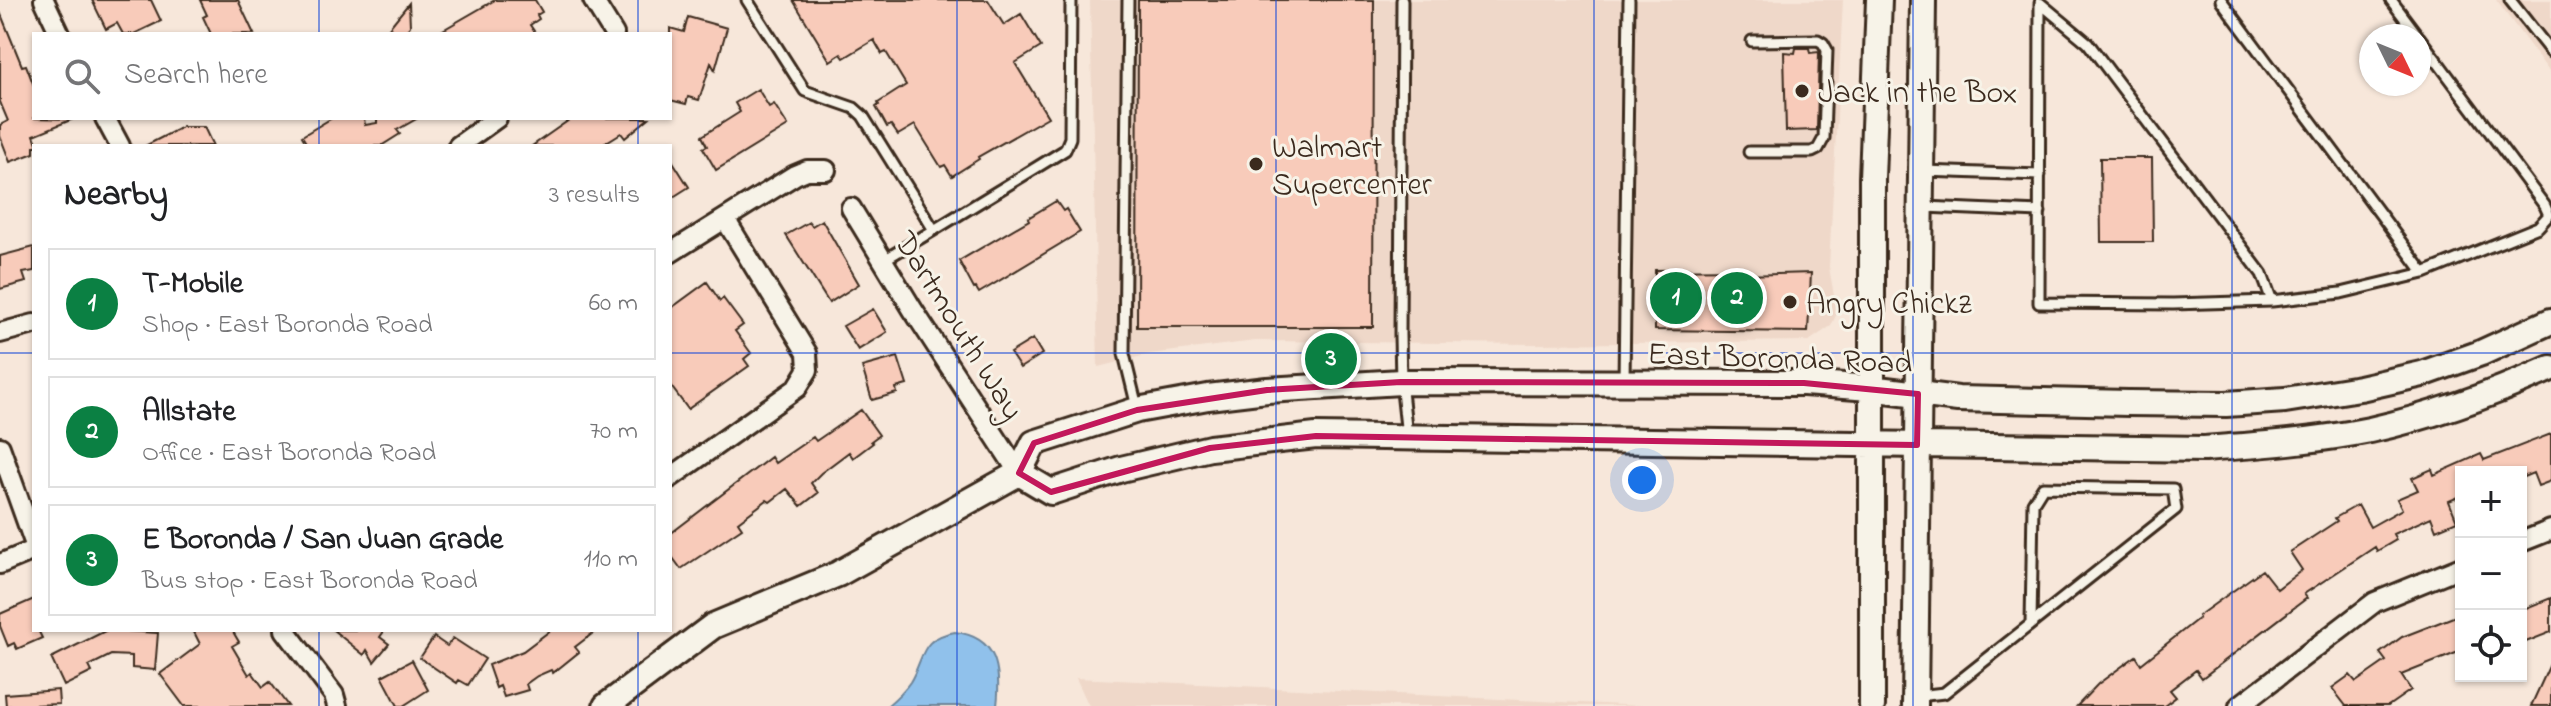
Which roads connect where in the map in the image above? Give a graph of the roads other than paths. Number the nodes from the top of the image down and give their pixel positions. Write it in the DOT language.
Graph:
graph roads {
  1 [pos="44,0"];
  2 [pos="593,0"];
  3 [pos="747,0"];
  4 [pos="1071,0"];
  5 [pos="1128,0"];
  6 [pos="1402,0"];
  7 [pos="1629,0"];
  8 [pos="1879,0"];
  9 [pos="1923,0"];
  10 [pos="2221,0"];
  11 [pos="2391,0"];
  12 [pos="2510,0"];
  13 [pos="2040,2"];
  14 [pos="2409,24"];
  15 [pos="59,32"];
  16 [pos="613,32"];
  17 [pos="1752,41"];
  18 [pos="2551,52"];
  19 [pos="2431,53"];
  20 [pos="106,120"];
  21 [pos="494,120"];
  22 [pos="119,144"];
  23 [pos="461,144"];
  24 [pos="1749,152"];
  25 [pos="826,170"];
  26 [pos="1921,171"];
  27 [pos="2040,175"];
  28 [pos="1920,207"];
  29 [pos="851,208"];
  30 [pos="2040,212"];
  31 [pos="725,219"];
  32 [pos="934,230"];
  33 [pos="672,252"];
  34 [pos="884,260"];
  35 [pos="2424,273"];
  36 [pos="2272,301"];
  37 [pos="2551,321"];
  38 [pos="32,325"];
  39 [pos="0,333"];
  40 [pos="2551,368"];
  41 [pos="1401,382"];
  42 [pos="1624,383"];
  43 [pos="1870,388"];
  44 [pos="1918,394"];
  45 [pos="1137,410"];
  46 [pos="1407,436"];
  47 [pos="1873,444"];
  48 [pos="1917,445"];
  49 [pos="0,447"];
  50 [pos="1019,473"];
  51 [pos="672,477"];
  52 [pos="2551,530"];
  53 [pos="32,536"];
  54 [pos="2527,540"];
  55 [pos="32,551"];
  56 [pos="0,564"];
  57 [pos="2455,569"];
  58 [pos="2031,624"];
  59 [pos="287,632"];
  60 [pos="1915,701"];
  61 [pos="2251,703"];
  62 [pos="337,706"];
  63 [pos="606,706"];
  64 [pos="1872,706"];
  1 -- 15 [label="street"];
  2 -- 16 [label="street"];
  3 -- 32 [label="lane"];
  4 -- 32 [label="lane"];
  5 -- 45 [label="lane"];
  6 -- 41 [label="lane"];
  7 -- 42 [label="lane"];
  8 -- 43 [label="main road"];
  9 -- 26 [label="main road"];
  10 -- 35 [label="lane"];
  11 -- 14 [label="lane"];
  12 -- 18 [label="lane"];
  13 -- 27 [label="lane"];
  13 -- 36 [label="lane"];
  17 -- 24 [label="lane"];
  19 -- 35 [label="lane"];
  20 -- 22 [label="street"];
  21 -- 23 [label="street"];
  25 -- 31 [label="street"];
  26 -- 27 [label="lane"];
  26 -- 28 [label="main road"];
  27 -- 30 [label="lane"];
  28 -- 30 [label="lane"];
  28 -- 44 [label="main road"];
  29 -- 34 [label="street, Dartmouth Way"];
  30 -- 36 [label="lane"];
  31 -- 33 [label="street"];
  31 -- 51 [label="street"];
  32 -- 34 [label="lane"];
  34 -- 50 [label="street, Dartmouth Way"];
  35 -- 36 [label="lane"];
  37 -- 44 [label="main road, East Boronda Road"];
  38 -- 39 [label="street"];
  40 -- 48 [label="main road"];
  41 -- 42 [label="main road, East Boronda Road"];
  41 -- 45 [label="main road, East Boronda Road"];
  41 -- 46 [label="lane"];
  42 -- 43 [label="main road, East Boronda Road"];
  43 -- 44 [label="main road, East Boronda Road"];
  43 -- 47 [label="main road"];
  44 -- 48 [label="main road"];
  45 -- 50 [label="main road, East Boronda Road"];
  46 -- 47 [label="main road"];
  46 -- 50 [label="main road"];
  47 -- 48 [label="main road"];
  47 -- 64 [label="main road"];
  48 -- 60 [label="main road"];
  49 -- 53 [label="street"];
  50 -- 63 [label="main road, East Boronda Road"];
  52 -- 54 [label="street"];
  55 -- 56 [label="street"];
  57 -- 61 [label="street"];
  58 -- 58 [label="lane"];
  58 -- 60 [label="lane"];
  59 -- 62 [label="street"];
}
